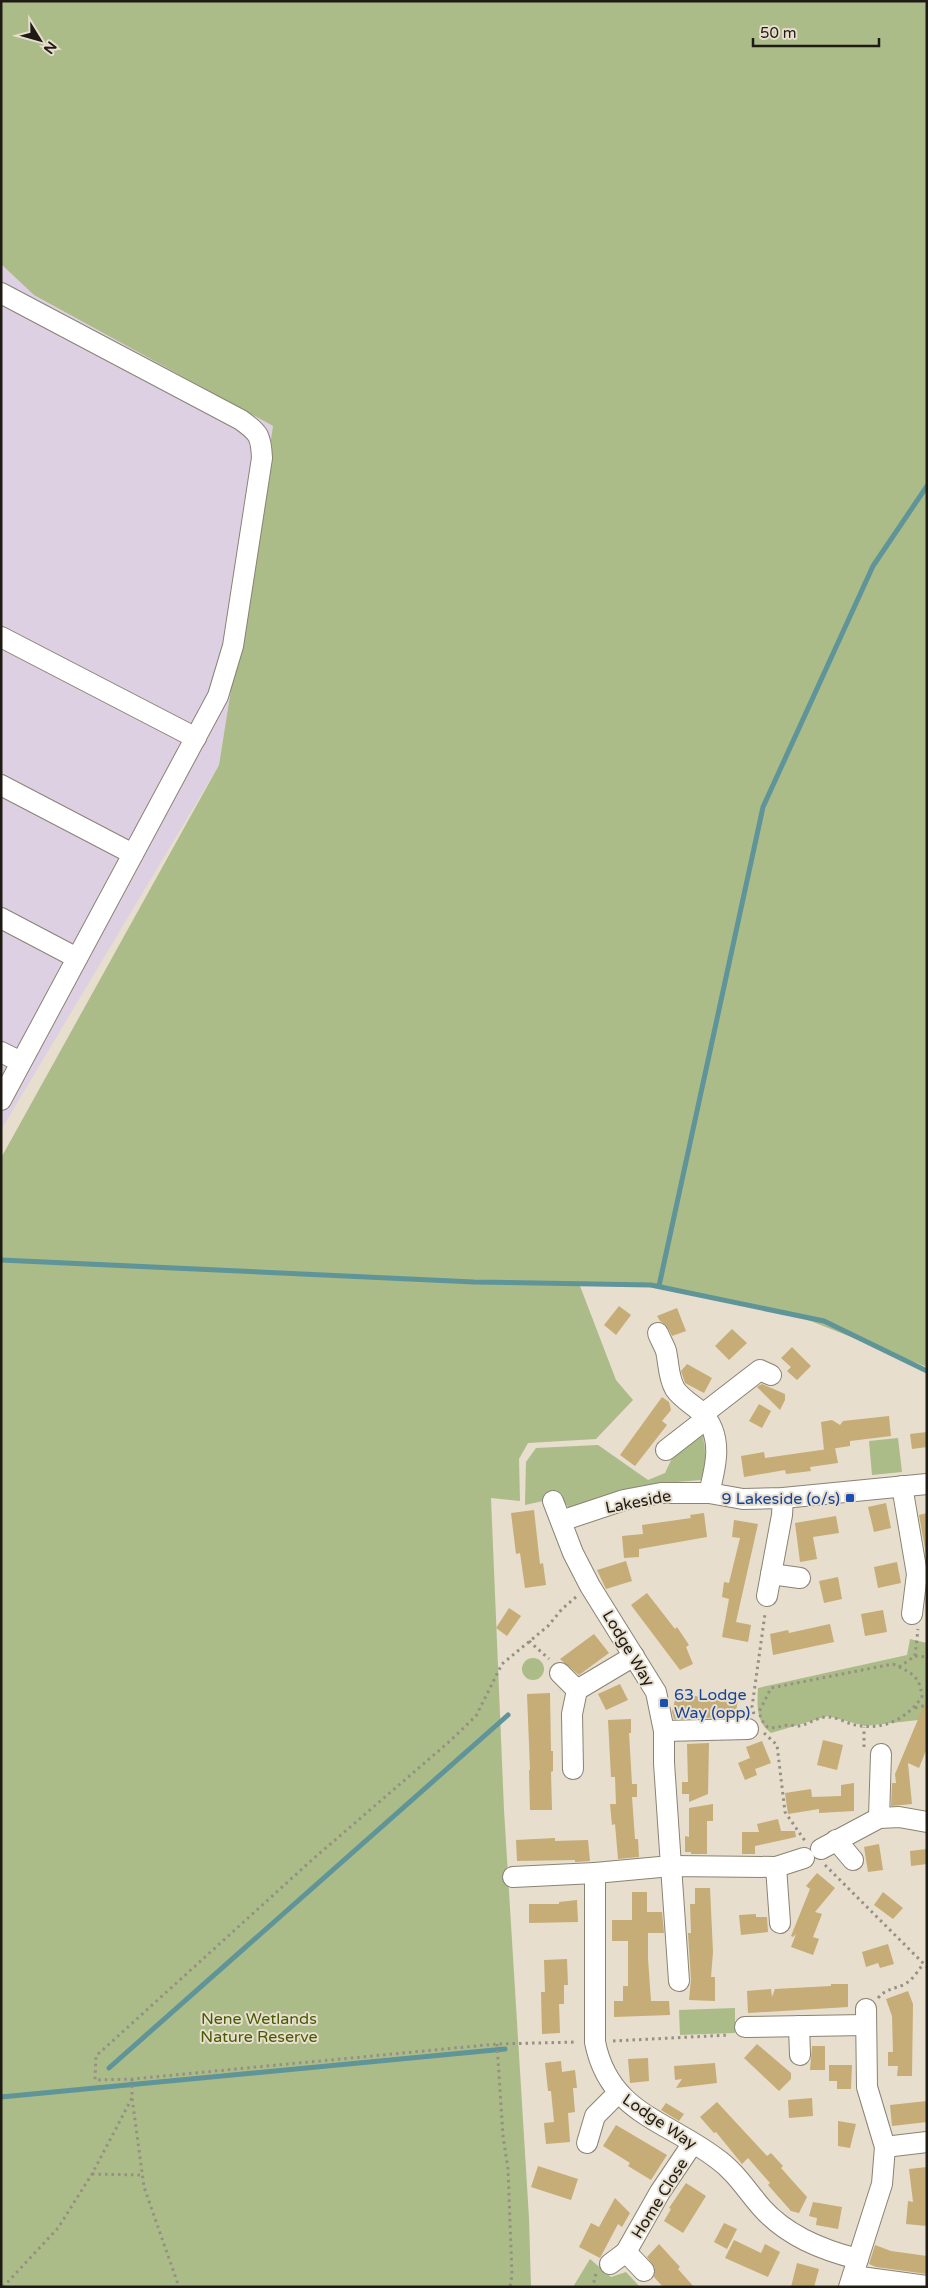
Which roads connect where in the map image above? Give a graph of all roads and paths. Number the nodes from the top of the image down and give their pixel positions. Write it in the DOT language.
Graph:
graph roads {
  1 [pos="1,293"];
  2 [pos="1,637"];
  3 [pos="196,738"];
  4 [pos="1,785"];
  5 [pos="133,854"];
  6 [pos="1,918"];
  7 [pos="77,958"];
  8 [pos="1,1052"];
  9 [pos="21,1062"];
  10 [pos="1,1100"];
  11 [pos="658,1334"];
  12 [pos="771,1374"];
  13 [pos="705,1417"];
  14 [pos="666,1450"];
  15 [pos="927,1484"];
  16 [pos="902,1486"];
  17 [pos="710,1493"];
  18 [pos="783,1498"];
  19 [pos="553,1501"];
  20 [pos="561,1521"];
  21 [pos="771,1574"];
  22 [pos="800,1578"];
  23 [pos="590,1586"];
  24 [pos="767,1596"];
  25 [pos="912,1614"];
  26 [pos="529,1641"];
  27 [pos="634,1656"];
  28 [pos="915,1656"];
  29 [pos="927,1657"];
  30 [pos="899,1667"];
  31 [pos="560,1673"];
  32 [pos="577,1690"];
  33 [pos="927,1705"];
  34 [pos="914,1708"];
  35 [pos="756,1727"];
  36 [pos="664,1731"];
  37 [pos="882,1754"];
  38 [pos="573,1769"];
  39 [pos="879,1818"];
  40 [pos="927,1822"];
  41 [pos="818,1850"];
  42 [pos="853,1860"];
  43 [pos="671,1866"];
  44 [pos="776,1867"];
  45 [pos="595,1873"];
  46 [pos="512,1877"];
  47 [pos="780,1922"];
  48 [pos="926,1966"];
  49 [pos="679,1981"];
  50 [pos="866,2017"];
  51 [pos="800,2026"];
  52 [pos="745,2027"];
  53 [pos="595,2042"];
  54 [pos="497,2045"];
  55 [pos="800,2055"];
  56 [pos="132,2083"];
  57 [pos="618,2093"];
  58 [pos="132,2098"];
  59 [pos="587,2142"];
  60 [pos="927,2142"];
  61 [pos="693,2143"];
  62 [pos="885,2147"];
  63 [pos="92,2174"];
  64 [pos="143,2176"];
  65 [pos="626,2252"];
  66 [pos="610,2264"];
  67 [pos="644,2271"];
  68 [pos="853,2274"];
  69 [pos="927,2286"];
  70 [pos="3,2287"];
  71 [pos="179,2287"];
  72 [pos="510,2287"];
  1 -- 3 [label="street"];
  2 -- 3 [label="street"];
  3 -- 5 [label="street"];
  4 -- 5 [label="street"];
  5 -- 7 [label="street"];
  6 -- 7 [label="street"];
  7 -- 9 [label="street"];
  8 -- 9 [label="street"];
  9 -- 10 [label="street"];
  11 -- 13 [label="street"];
  12 -- 13 [label="street"];
  13 -- 14 [label="street"];
  13 -- 17 [label="street"];
  15 -- 16 [label="street, Lakeside"];
  16 -- 18 [label="street, Lakeside"];
  16 -- 25 [label="street"];
  17 -- 18 [label="street, Lakeside"];
  17 -- 20 [label="street, Lakeside"];
  18 -- 21 [label="street"];
  19 -- 20 [label="street, Lodge Way"];
  20 -- 23 [label="street, Lodge Way"];
  21 -- 22 [label="street"];
  21 -- 24 [label="street"];
  23 -- 26 [label="path"];
  23 -- 27 [label="street, Lodge Way"];
  24 -- 35 [label="path"];
  25 -- 28 [label="path"];
  26 -- 31 [label="path"];
  26 -- 56 [label="path"];
  27 -- 32 [label="street"];
  27 -- 36 [label="street, Lodge Way"];
  28 -- 29 [label="path"];
  28 -- 30 [label="path"];
  30 -- 34 [label="path"];
  30 -- 34 [label="path"];
  31 -- 32 [label="street"];
  32 -- 38 [label="street"];
  33 -- 34 [label="path"];
  35 -- 36 [label="street"];
  35 -- 41 [label="path"];
  36 -- 43 [label="street, Lodge Way"];
  37 -- 39 [label="street"];
  39 -- 40 [label="street"];
  39 -- 41 [label="street"];
  41 -- 42 [label="street"];
  41 -- 44 [label="street"];
  41 -- 48 [label="path"];
  43 -- 44 [label="street"];
  43 -- 45 [label="street"];
  43 -- 49 [label="street, Lodge Way"];
  44 -- 47 [label="street"];
  45 -- 46 [label="street"];
  45 -- 53 [label="street, Lodge Way"];
  48 -- 50 [label="path"];
  50 -- 51 [label="street"];
  50 -- 62 [label="street"];
  51 -- 52 [label="street"];
  51 -- 55 [label="street"];
  52 -- 53 [label="path"];
  53 -- 54 [label="path"];
  53 -- 57 [label="street, Lodge Way"];
  54 -- 56 [label="path"];
  54 -- 72 [label="path"];
  56 -- 58 [label="path"];
  57 -- 59 [label="street"];
  57 -- 61 [label="street, Lodge Way"];
  58 -- 63 [label="path"];
  58 -- 64 [label="path"];
  60 -- 62 [label="street"];
  61 -- 65 [label="street, Home Close"];
  61 -- 68 [label="street, Lodge Way"];
  62 -- 68 [label="street"];
  63 -- 64 [label="path"];
  63 -- 70 [label="path"];
  64 -- 71 [label="path"];
  65 -- 66 [label="street, Home Close"];
  65 -- 67 [label="street, Home Close"];
  68 -- 69 [label="street, Lodge Way"];
}
